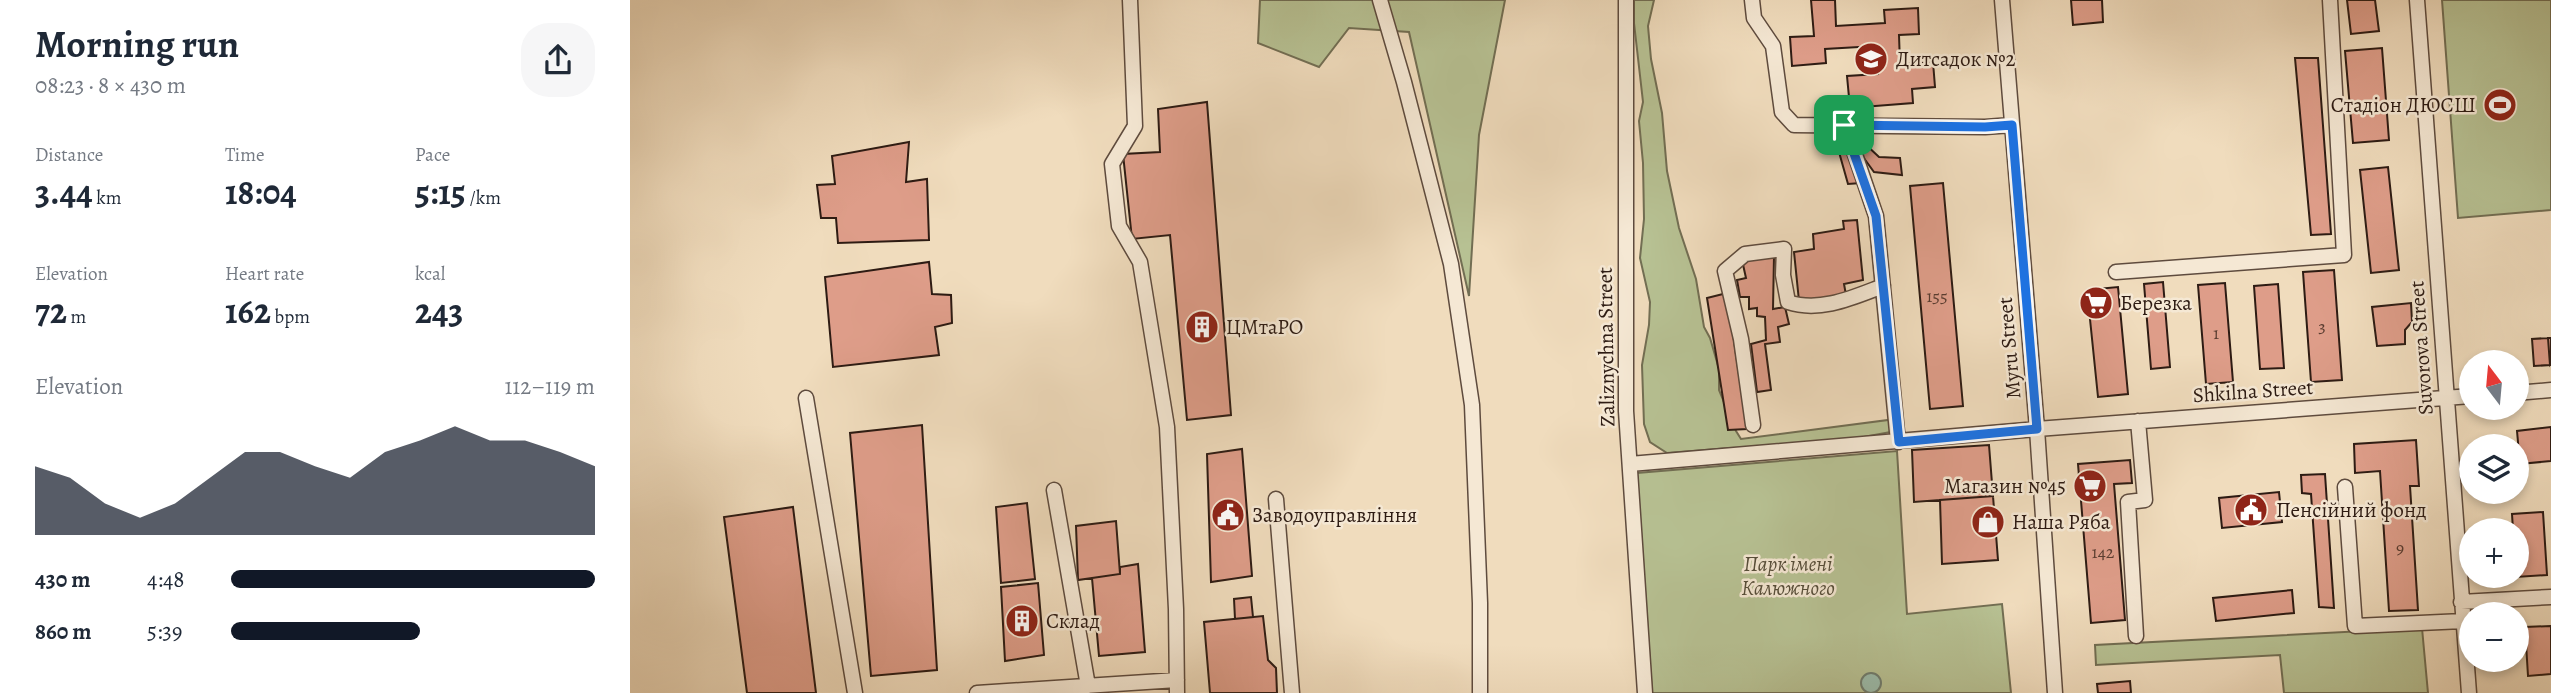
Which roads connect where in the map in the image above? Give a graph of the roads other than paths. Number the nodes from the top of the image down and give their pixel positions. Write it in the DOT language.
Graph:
graph roads {
  1 [pos="1130,0"];
  2 [pos="1380,0"];
  3 [pos="1626,0"];
  4 [pos="1752,0"];
  5 [pos="2001,0"];
  6 [pos="2330,0"];
  7 [pos="2417,0"];
  8 [pos="1844,125"];
  9 [pos="2012,125"];
  10 [pos="2116,272"];
  11 [pos="1883,286"];
  12 [pos="2551,390"];
  13 [pos="2529,392"];
  14 [pos="2459,397"];
  15 [pos="806,398"];
  16 [pos="2446,398"];
  17 [pos="2138,421"];
  18 [pos="1753,425"];
  19 [pos="2037,429"];
  20 [pos="1899,442"];
  21 [pos="1630,464"];
  22 [pos="2345,487"];
  23 [pos="1054,490"];
  24 [pos="1276,499"];
  25 [pos="2551,597"];
  26 [pos="2461,602"];
  27 [pos="2459,621"];
  28 [pos="2136,635"];
  29 [pos="2467,672"];
  30 [pos="1088,685"];
  31 [pos="1177,686"];
  32 [pos="855,693"];
  33 [pos="977,693"];
  34 [pos="1292,693"];
  35 [pos="1480,693"];
  36 [pos="1645,693"];
  37 [pos="2055,693"];
  38 [pos="2469,693"];
  1 -- 31 [label="street"];
  2 -- 35 [label="street"];
  3 -- 21 [label="street, Zaliznychna Street"];
  4 -- 8 [label="street"];
  5 -- 9 [label="street, Myru Street"];
  6 -- 10 [label="street"];
  7 -- 16 [label="street, Suvorova Street"];
  8 -- 9 [label="street"];
  8 -- 11 [label="street"];
  9 -- 19 [label="street, Myru Street"];
  11 -- 18 [label="street"];
  11 -- 20 [label="street"];
  12 -- 13 [label="street"];
  14 -- 16 [label="street, Shkilna Street"];
  15 -- 32 [label="street"];
  16 -- 17 [label="street, Shkilna Street"];
  16 -- 26 [label="street, Suvorova Street"];
  17 -- 19 [label="street, Shkilna Street"];
  17 -- 28 [label="street"];
  19 -- 20 [label="street, Shkilna Street"];
  19 -- 37 [label="street, Myru Street"];
  20 -- 21 [label="street, Shkilna Street"];
  21 -- 36 [label="street, Zaliznychna Street"];
  22 -- 27 [label="street"];
  23 -- 30 [label="street"];
  24 -- 34 [label="street"];
  25 -- 26 [label="street"];
  29 -- 38 [label="street, Suvorova Street"];
  30 -- 31 [label="street"];
  30 -- 33 [label="street"];
}
